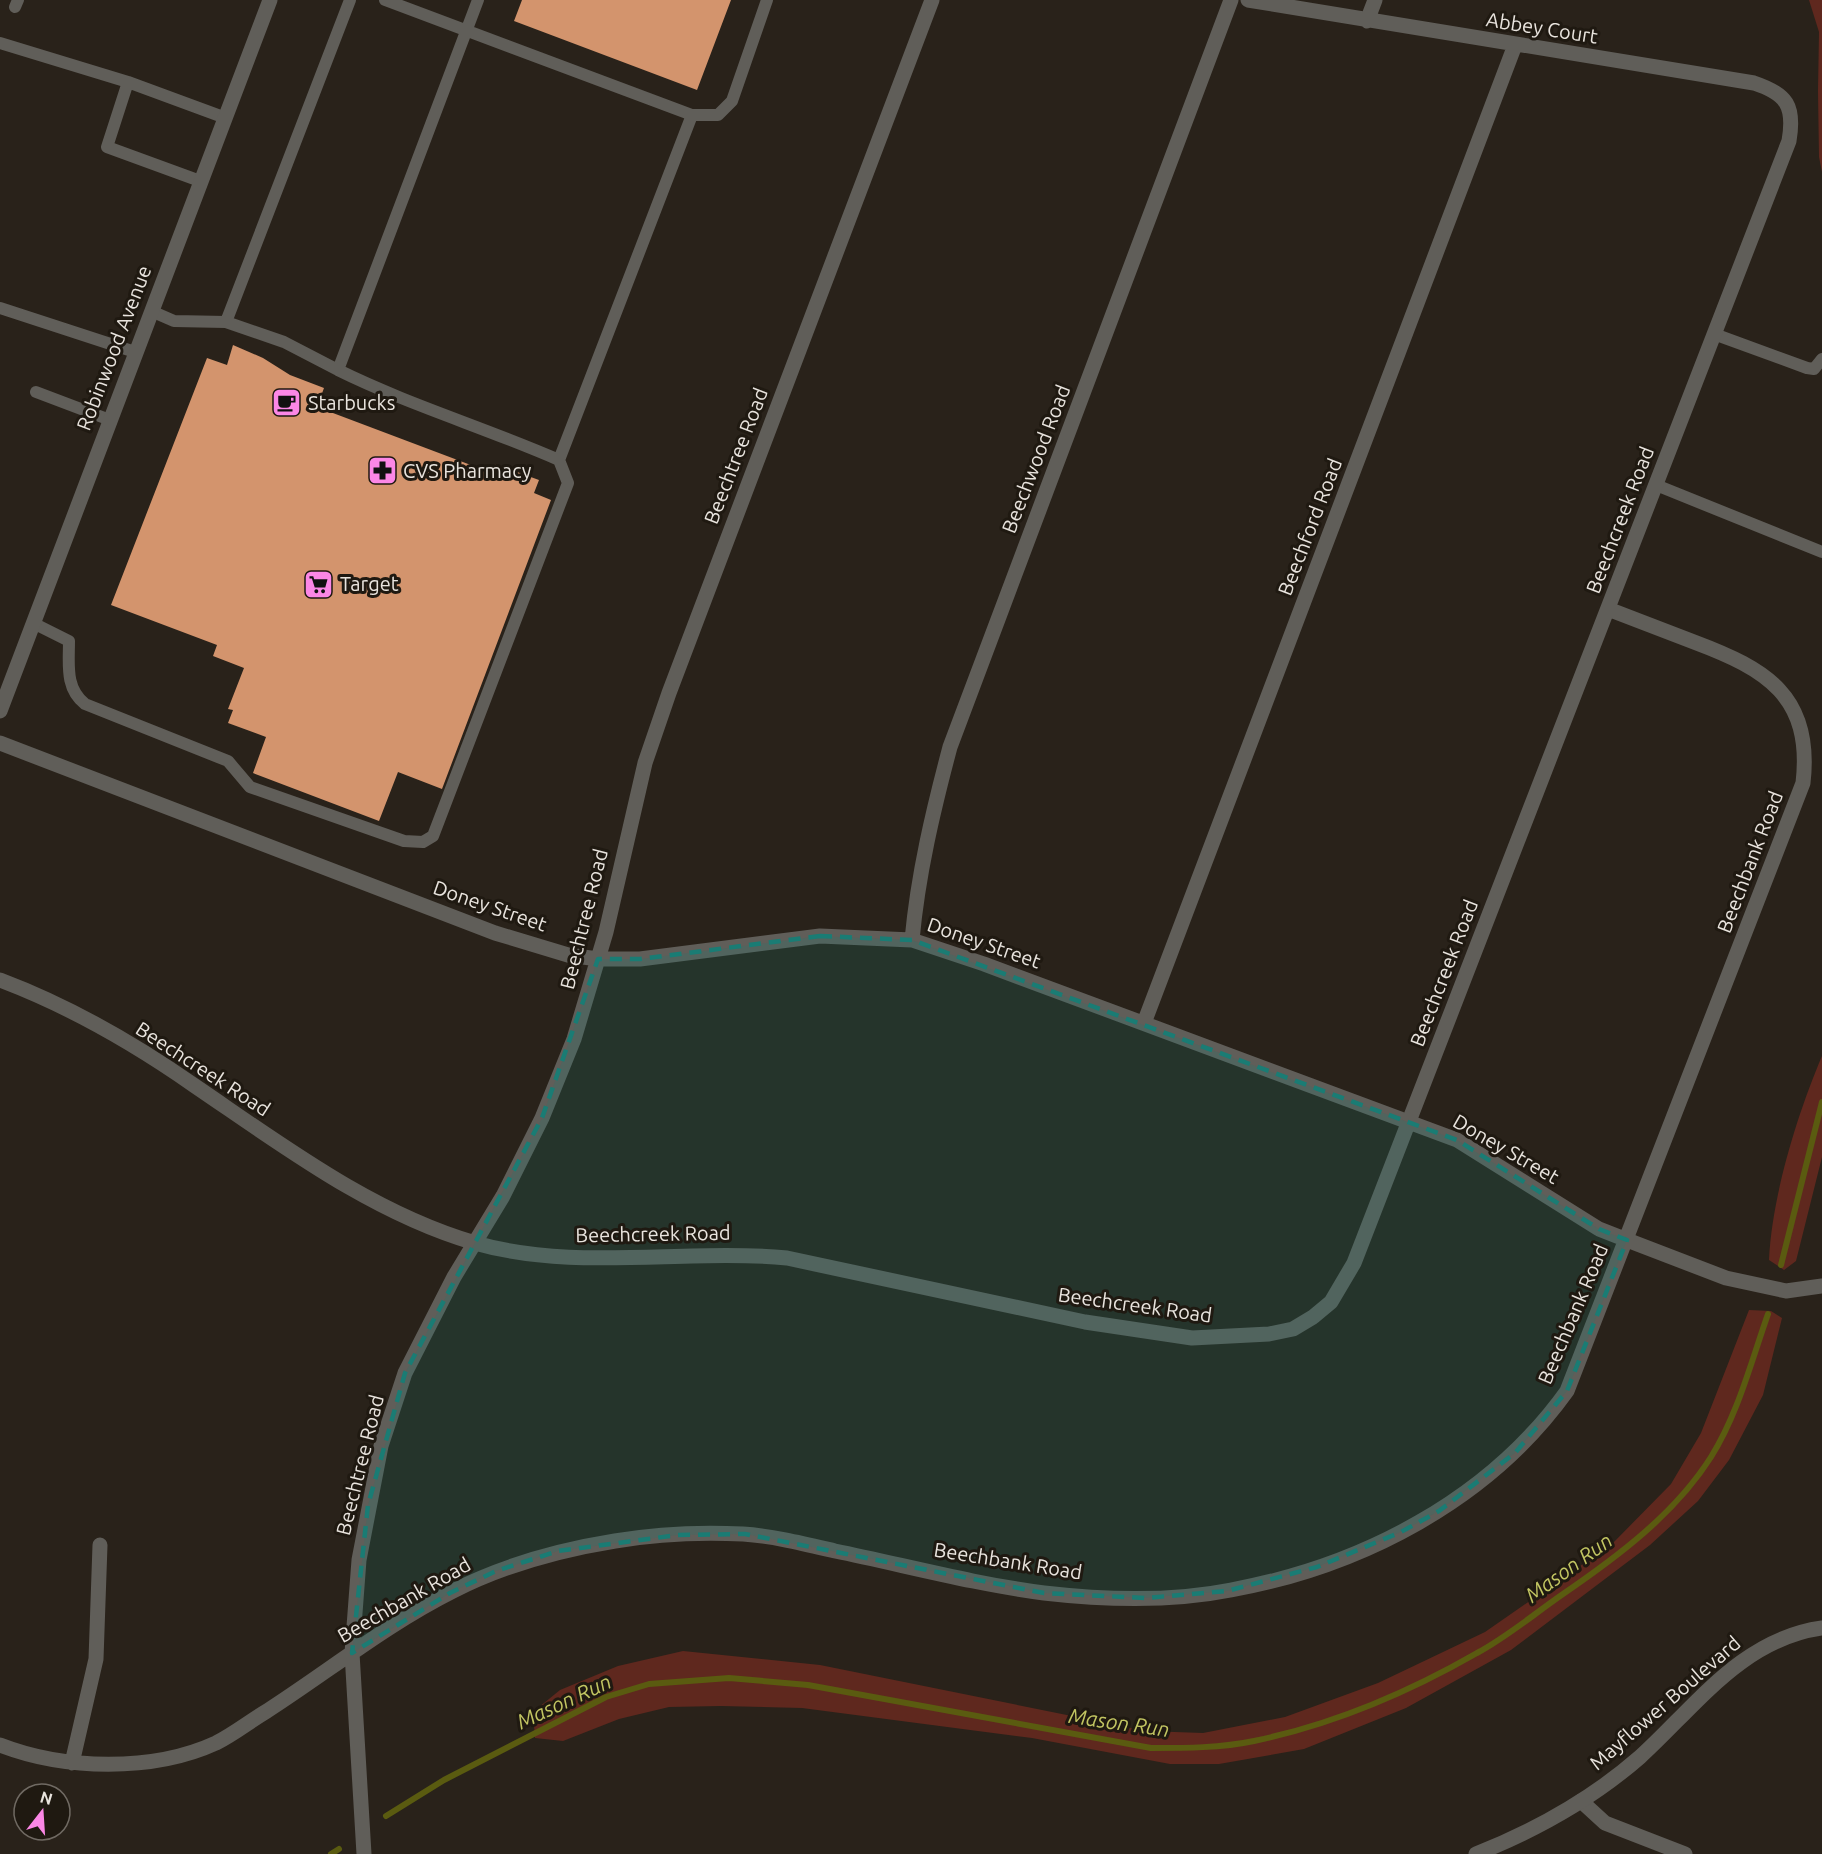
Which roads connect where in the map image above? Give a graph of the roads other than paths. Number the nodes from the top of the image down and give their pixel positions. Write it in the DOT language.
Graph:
graph roads {
  1 [pos="270,0"];
  2 [pos="351,0"];
  3 [pos="385,0"];
  4 [pos="478,0"];
  5 [pos="767,0"];
  6 [pos="932,0"];
  7 [pos="1231,0"];
  8 [pos="1248,0"];
  9 [pos="1375,0"];
  10 [pos="1367,21"];
  11 [pos="467,30"];
  12 [pos="0,43"];
  13 [pos="1515,45"];
  14 [pos="128,82"];
  15 [pos="1788,103"];
  16 [pos="692,116"];
  17 [pos="224,117"];
  18 [pos="200,181"];
  19 [pos="0,308"];
  20 [pos="151,311"];
  21 [pos="226,322"];
  22 [pos="1714,334"];
  23 [pos="135,352"];
  24 [pos="1822,359"];
  25 [pos="338,370"];
  26 [pos="36,392"];
  27 [pos="110,420"];
  28 [pos="559,460"];
  29 [pos="1656,485"];
  30 [pos="1822,552"];
  31 [pos="1608,609"];
  32 [pos="33,623"];
  33 [pos="0,711"];
  34 [pos="0,743"];
  35 [pos="912,940"];
  36 [pos="598,959"];
  37 [pos="0,980"];
  38 [pos="1144,1023"];
  39 [pos="1409,1122"];
  40 [pos="1626,1240"];
  41 [pos="476,1243"];
  42 [pos="1822,1286"];
  43 [pos="100,1545"];
  44 [pos="1822,1628"];
  45 [pos="352,1653"];
  46 [pos="0,1745"];
  47 [pos="72,1763"];
  48 [pos="1581,1801"];
  49 [pos="364,1854"];
  50 [pos="1476,1854"];
  51 [pos="1685,1854"];
  1 -- 17 [label="street, Robinwood Avenue"];
  2 -- 21 [label="lane"];
  3 -- 11 [label="lane"];
  4 -- 11 [label="lane"];
  5 -- 16 [label="lane"];
  6 -- 36 [label="street, Beechtree Road"];
  7 -- 35 [label="street, Beechwood Road"];
  8 -- 10 [label="street, Abbey Court"];
  9 -- 10 [label="street"];
  10 -- 13 [label="street, Abbey Court"];
  11 -- 16 [label="lane"];
  11 -- 25 [label="lane"];
  12 -- 14 [label="lane"];
  13 -- 15 [label="street, Abbey Court"];
  13 -- 38 [label="street, Beechford Road"];
  14 -- 17 [label="lane"];
  14 -- 18 [label="lane"];
  15 -- 22 [label="street, Beechcreek Road"];
  16 -- 28 [label="lane"];
  17 -- 18 [label="street, Robinwood Avenue"];
  18 -- 20 [label="street, Robinwood Avenue"];
  19 -- 23 [label="lane"];
  20 -- 21 [label="lane"];
  20 -- 23 [label="street, Robinwood Avenue"];
  21 -- 25 [label="lane"];
  22 -- 24 [label="lane"];
  22 -- 29 [label="street, Beechcreek Road"];
  23 -- 27 [label="street, Robinwood Avenue"];
  25 -- 28 [label="lane"];
  26 -- 27 [label="lane"];
  27 -- 32 [label="street, Robinwood Avenue"];
  28 -- 32 [label="lane"];
  29 -- 30 [label="lane"];
  29 -- 31 [label="street, Beechcreek Road"];
  31 -- 39 [label="street, Beechcreek Road"];
  31 -- 40 [label="street, Beechbank Road"];
  32 -- 33 [label="street, Robinwood Avenue"];
  34 -- 36 [label="street, Doney Street"];
  35 -- 36 [label="street, Doney Street"];
  35 -- 38 [label="street, Doney Street"];
  36 -- 41 [label="street, Beechtree Road"];
  37 -- 41 [label="street, Beechcreek Road"];
  38 -- 39 [label="street, Doney Street"];
  39 -- 40 [label="street, Doney Street"];
  39 -- 41 [label="street, Beechcreek Road"];
  40 -- 42 [label="street, Doney Street"];
  40 -- 45 [label="street, Beechbank Road"];
  41 -- 45 [label="street, Beechtree Road"];
  43 -- 47 [label="street"];
  44 -- 48 [label="street, Mayflower Boulevard"];
  45 -- 47 [label="street, Beechbank Road"];
  45 -- 49 [label="street, Beechtree Road"];
  46 -- 47 [label="street, Beechbank Road"];
  48 -- 50 [label="street, Mayflower Boulevard"];
  48 -- 51 [label="street"];
}
